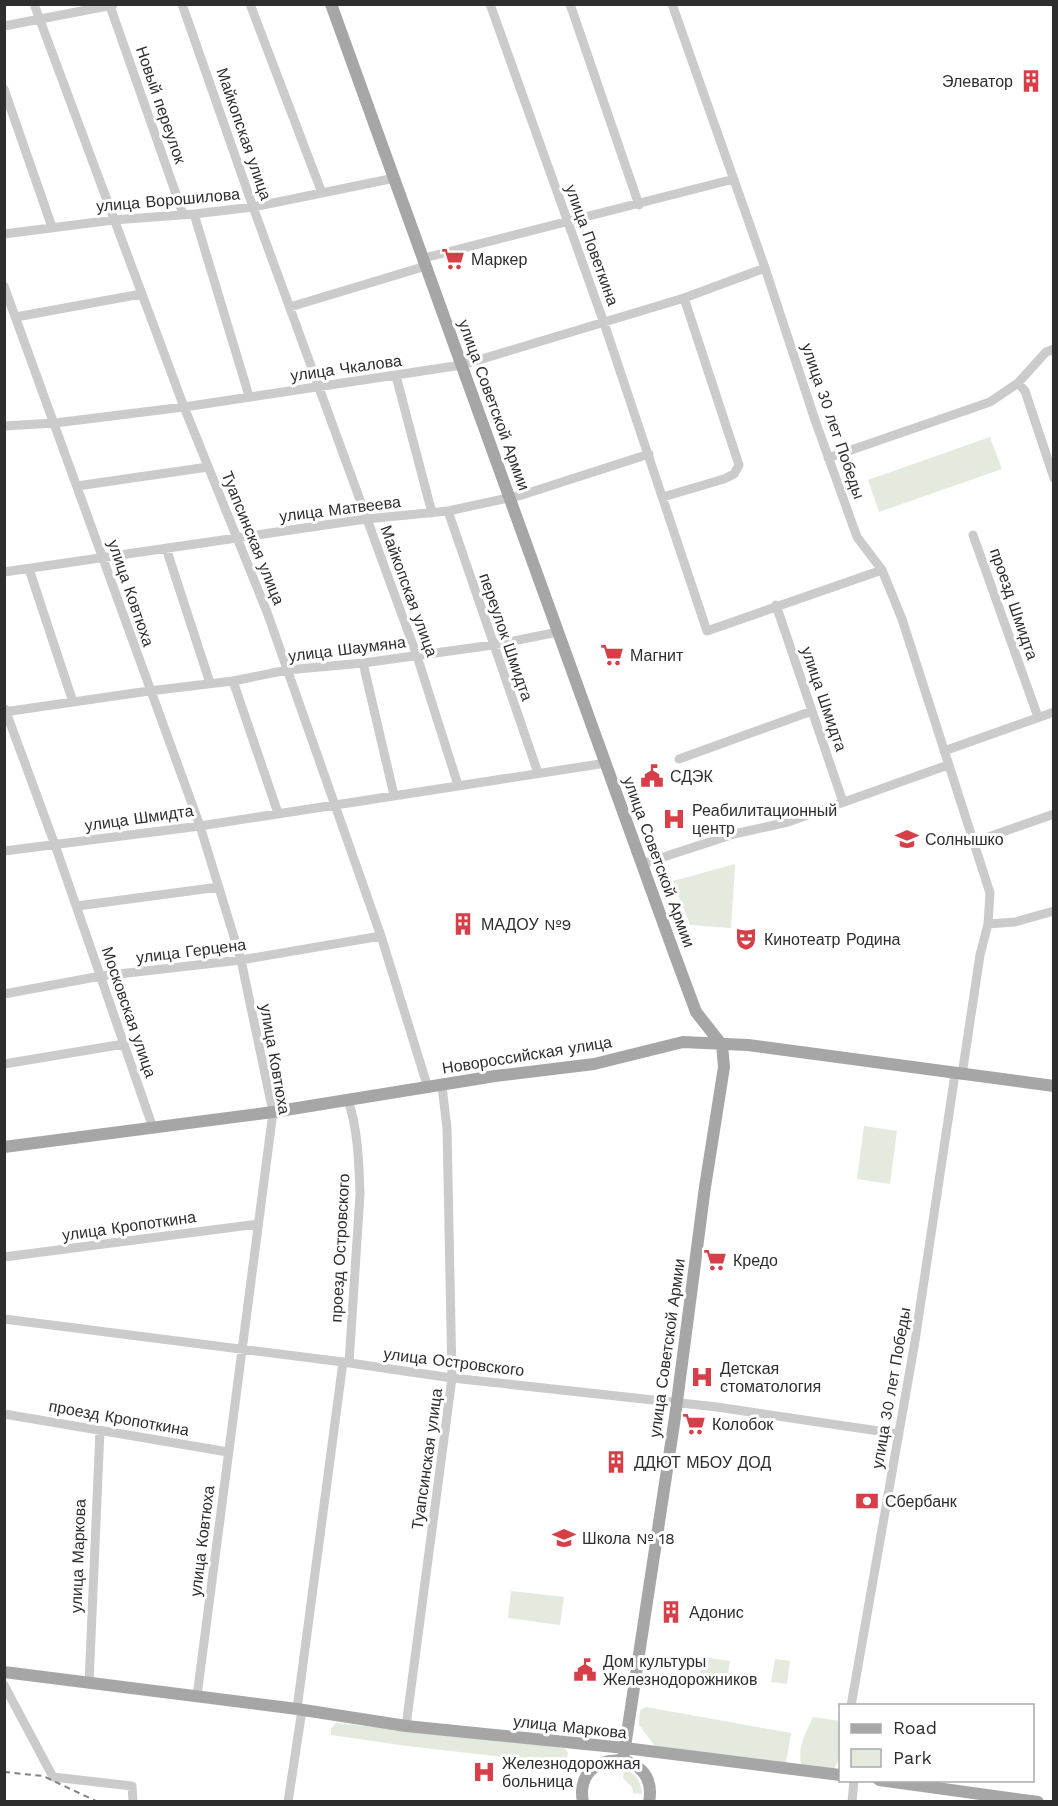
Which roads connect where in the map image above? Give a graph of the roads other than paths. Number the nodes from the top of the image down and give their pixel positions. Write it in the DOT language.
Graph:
graph roads {
  1 [pos="34,4"];
  2 [pos="182,4"];
  3 [pos="250,4"];
  4 [pos="331,4"];
  5 [pos="489,4"];
  6 [pos="570,4"];
  7 [pos="672,4"];
  8 [pos="106,6"];
  9 [pos="39,19"];
  10 [pos="4,26"];
  11 [pos="4,89"];
  12 [pos="395,178"];
  13 [pos="734,179"];
  14 [pos="322,193"];
  15 [pos="639,205"];
  16 [pos="254,207"];
  17 [pos="183,214"];
  18 [pos="194,214"];
  19 [pos="113,220"];
  20 [pos="568,223"];
  21 [pos="52,227"];
  22 [pos="4,234"];
  23 [pos="425,262"];
  24 [pos="765,268"];
  25 [pos="4,285"];
  26 [pos="141,294"];
  27 [pos="684,298"];
  28 [pos="290,307"];
  29 [pos="16,316"];
  30 [pos="604,323"];
  31 [pos="1053,349"];
  32 [pos="462,365"];
  33 [pos="396,376"];
  34 [pos="1018,383"];
  35 [pos="320,387"];
  36 [pos="249,396"];
  37 [pos="184,406"];
  38 [pos="55,423"];
  39 [pos="4,426"];
  40 [pos="649,454"];
  41 [pos="828,458"];
  42 [pos="208,467"];
  43 [pos="1053,478"];
  44 [pos="77,486"];
  45 [pos="663,497"];
  46 [pos="510,498"];
  47 [pos="448,511"];
  48 [pos="432,513"];
  49 [pos="366,519"];
  50 [pos="973,535"];
  51 [pos="236,537"];
  52 [pos="166,548"];
  53 [pos="102,557"];
  54 [pos="29,569"];
  55 [pos="882,570"];
  56 [pos="4,572"];
  57 [pos="776,605"];
  58 [pos="558,632"];
  59 [pos="493,645"];
  60 [pos="417,656"];
  61 [pos="363,663"];
  62 [pos="288,670"];
  63 [pos="234,681"];
  64 [pos="210,684"];
  65 [pos="149,690"];
  66 [pos="73,702"];
  67 [pos="5,710"];
  68 [pos="812,711"];
  69 [pos="1053,712"];
  70 [pos="1038,717"];
  71 [pos="945,751"];
  72 [pos="679,759"];
  73 [pos="606,763"];
  74 [pos="948,765"];
  75 [pos="538,773"];
  76 [pos="459,785"];
  77 [pos="394,795"];
  78 [pos="843,802"];
  79 [pos="335,805"];
  80 [pos="278,813"];
  81 [pos="1053,814"];
  82 [pos="200,826"];
  83 [pos="974,842"];
  84 [pos="55,845"];
  85 [pos="4,851"];
  86 [pos="642,864"];
  87 [pos="219,887"];
  88 [pos="77,906"];
  89 [pos="1053,910"];
  90 [pos="988,924"];
  91 [pos="381,936"];
  92 [pos="241,960"];
  93 [pos="101,976"];
  94 [pos="4,994"];
  95 [pos="124,1044"];
  96 [pos="722,1045"];
  97 [pos="4,1064"];
  98 [pos="959,1075"];
  99 [pos="442,1086"];
  100 [pos="1053,1086"];
  101 [pos="428,1088"];
  102 [pos="348,1100"];
  103 [pos="273,1112"];
  104 [pos="153,1128"];
  105 [pos="4,1147"];
  106 [pos="258,1224"];
  107 [pos="4,1257"];
  108 [pos="4,1319"];
  109 [pos="241,1349"];
  110 [pos="346,1363"];
  111 [pos="452,1378"];
  112 [pos="676,1403"];
  113 [pos="4,1414"];
  114 [pos="100,1430"];
  115 [pos="899,1434"];
  116 [pos="228,1452"];
  117 [pos="4,1672"];
  118 [pos="89,1683"];
  119 [pos="4,1685"];
  120 [pos="197,1696"];
  121 [pos="851,1704"];
  122 [pos="300,1710"];
  123 [pos="406,1726"];
  124 [pos="624,1754"];
  125 [pos="839,1773"];
  126 [pos="854,1782"];
  127 [pos="893,1782"];
  128 [pos="133,1802"];
  129 [pos="288,1802"];
  130 [pos="583,1802"];
  131 [pos="649,1802"];
  132 [pos="852,1802"];
  133 [pos="1038,1802"];
  1 -- 9 [label="street, Туапсинская улица"];
  2 -- 16 [label="street, Майкопская улица"];
  3 -- 14 [label="street"];
  4 -- 12 [label="main road, улица Советской Армии"];
  5 -- 20 [label="street, улица Поветкина"];
  6 -- 15 [label="street"];
  7 -- 13 [label="street, улица 30 лет Победы"];
  8 -- 9 [label="street"];
  8 -- 17 [label="street, Новый переулок"];
  9 -- 10 [label="street"];
  9 -- 19 [label="street, Туапсинская улица"];
  11 -- 21 [label="street"];
  12 -- 14 [label="street, улица Ворошилова"];
  12 -- 23 [label="main road, улица Советской Армии"];
  13 -- 15 [label="street"];
  13 -- 24 [label="street, улица 30 лет Победы"];
  14 -- 16 [label="street, улица Ворошилова"];
  15 -- 20 [label="street"];
  16 -- 18 [label="street, улица Ворошилова"];
  16 -- 28 [label="street, Майкопская улица"];
  17 -- 18 [label="street, улица Ворошилова"];
  17 -- 19 [label="street, улица Ворошилова"];
  18 -- 36 [label="street"];
  19 -- 21 [label="street, улица Ворошилова"];
  19 -- 26 [label="street, Туапсинская улица"];
  20 -- 23 [label="street"];
  20 -- 30 [label="street, улица Поветкина"];
  21 -- 22 [label="street, улица Ворошилова"];
  23 -- 28 [label="street"];
  23 -- 32 [label="main road, улица Советской Армии"];
  24 -- 27 [label="street, улица Чкалова"];
  24 -- 41 [label="street, улица 30 лет Победы"];
  25 -- 29 [label="street, улица Ковтюха"];
  26 -- 29 [label="street"];
  26 -- 37 [label="street, Туапсинская улица"];
  27 -- 30 [label="street, улица Чкалова"];
  27 -- 45 [label="street"];
  28 -- 35 [label="street, Майкопская улица"];
  29 -- 38 [label="street, улица Ковтюха"];
  30 -- 32 [label="street, улица Чкалова"];
  30 -- 40 [label="street, улица Поветкина"];
  31 -- 34 [label="street"];
  32 -- 33 [label="street, улица Чкалова"];
  32 -- 46 [label="main road, улица Советской Армии"];
  33 -- 35 [label="street, улица Чкалова"];
  33 -- 48 [label="street"];
  34 -- 41 [label="street"];
  34 -- 43 [label="street"];
  35 -- 36 [label="street, улица Чкалова"];
  35 -- 49 [label="street, Майкопская улица"];
  36 -- 37 [label="street, улица Чкалова"];
  37 -- 38 [label="street, улица Чкалова"];
  37 -- 42 [label="street, Туапсинская улица"];
  38 -- 39 [label="street, улица Чкалова"];
  38 -- 44 [label="street, улица Ковтюха"];
  40 -- 45 [label="street, улица Поветкина"];
  40 -- 46 [label="street, улица Матвеева"];
  41 -- 55 [label="street, улица 30 лет Победы"];
  42 -- 44 [label="street"];
  42 -- 51 [label="street, Туапсинская улица"];
  44 -- 53 [label="street, улица Ковтюха"];
  45 -- 57 [label="street, улица Поветкина"];
  46 -- 47 [label="street, улица Матвеева"];
  46 -- 58 [label="main road, улица Советской Армии"];
  47 -- 48 [label="street, улица Матвеева"];
  47 -- 59 [label="street, переулок Шмидта"];
  48 -- 49 [label="street, улица Матвеева"];
  49 -- 51 [label="street, улица Матвеева"];
  49 -- 60 [label="street, Майкопская улица"];
  50 -- 70 [label="street, проезд Шмидта"];
  51 -- 52 [label="street, улица Матвеева"];
  51 -- 62 [label="street, Туапсинская улица"];
  52 -- 53 [label="street, улица Матвеева"];
  52 -- 64 [label="street"];
  53 -- 54 [label="street, улица Матвеева"];
  53 -- 65 [label="street, улица Ковтюха"];
  54 -- 56 [label="street, улица Матвеева"];
  54 -- 66 [label="street"];
  55 -- 57 [label="street"];
  55 -- 71 [label="street, улица 30 лет Победы"];
  57 -- 68 [label="street, улица Шмидта"];
  58 -- 59 [label="street, улица Шаумяна"];
  58 -- 73 [label="main road, улица Советской Армии"];
  59 -- 60 [label="street, улица Шаумяна"];
  59 -- 75 [label="street, переулок Шмидта"];
  60 -- 61 [label="street, улица Шаумяна"];
  60 -- 76 [label="street, Майкопская улица"];
  61 -- 62 [label="street, улица Шаумяна"];
  61 -- 77 [label="street"];
  62 -- 63 [label="street, улица Шаумяна"];
  62 -- 79 [label="street, Туапсинская улица"];
  63 -- 64 [label="street, улица Шаумяна"];
  63 -- 80 [label="street"];
  64 -- 65 [label="street, улица Шаумяна"];
  65 -- 66 [label="street, улица Шаумяна"];
  65 -- 82 [label="street, улица Ковтюха"];
  66 -- 67 [label="street, улица Шаумяна"];
  67 -- 84 [label="street, Московская улица"];
  68 -- 72 [label="street"];
  68 -- 78 [label="street, улица Шмидта"];
  69 -- 70 [label="street"];
  70 -- 71 [label="street"];
  71 -- 74 [label="street, улица 30 лет Победы"];
  73 -- 75 [label="street, улица Шмидта"];
  73 -- 86 [label="main road, улица Советской Армии"];
  74 -- 78 [label="street"];
  74 -- 83 [label="street, улица 30 лет Победы"];
  75 -- 76 [label="street, улица Шмидта"];
  76 -- 77 [label="street, улица Шмидта"];
  77 -- 79 [label="street, улица Шмидта"];
  78 -- 86 [label="street"];
  79 -- 80 [label="street, улица Шмидта"];
  79 -- 91 [label="street, Туапсинская улица"];
  80 -- 82 [label="street, улица Шмидта"];
  81 -- 83 [label="street"];
  82 -- 84 [label="street, улица Шмидта"];
  82 -- 87 [label="street, улица Ковтюха"];
  83 -- 90 [label="street, улица 30 лет Победы"];
  84 -- 85 [label="street, улица Шмидта"];
  84 -- 88 [label="street, Московская улица"];
  86 -- 96 [label="main road, улица Советской Армии"];
  87 -- 88 [label="street"];
  87 -- 92 [label="street, улица Ковтюха"];
  88 -- 93 [label="street, Московская улица"];
  89 -- 90 [label="street"];
  90 -- 98 [label="street, улица 30 лет Победы"];
  91 -- 92 [label="street, улица Герцена"];
  91 -- 101 [label="street, Туапсинская улица"];
  92 -- 93 [label="street, улица Герцена"];
  92 -- 103 [label="street, улица Ковтюха"];
  93 -- 94 [label="street, улица Герцена"];
  93 -- 95 [label="street, Московская улица"];
  95 -- 97 [label="street"];
  95 -- 104 [label="street, Московская улица"];
  96 -- 98 [label="main road, Новороссийская улица"];
  96 -- 99 [label="main road, Новороссийская улица"];
  96 -- 112 [label="main road, улица Советской Армии"];
  98 -- 100 [label="main road, Новороссийская улица"];
  98 -- 115 [label="street, улица 30 лет Победы"];
  99 -- 101 [label="main road, Новороссийская улица"];
  99 -- 111 [label="street, Туапсинская улица"];
  101 -- 102 [label="main road, Новороссийская улица"];
  102 -- 103 [label="main road, Новороссийская улица"];
  102 -- 110 [label="street, проезд Островского"];
  103 -- 104 [label="main road, Новороссийская улица"];
  103 -- 106 [label="street, улица Ковтюха"];
  104 -- 105 [label="main road, Новороссийская улица"];
  106 -- 107 [label="street, улица Кропоткина"];
  106 -- 109 [label="street, улица Ковтюха"];
  108 -- 109 [label="street, улица Островского"];
  109 -- 110 [label="street, улица Островского"];
  109 -- 116 [label="street, улица Ковтюха"];
  110 -- 111 [label="street, улица Островского"];
  110 -- 122 [label="street"];
  111 -- 112 [label="street, улица Островского"];
  111 -- 123 [label="street, Туапсинская улица"];
  112 -- 115 [label="street, улица Островского"];
  112 -- 124 [label="main road, улица Советской Армии"];
  113 -- 114 [label="street, проезд Кропоткина"];
  114 -- 116 [label="street, проезд Кропоткина"];
  114 -- 118 [label="street, улица Маркова"];
  115 -- 121 [label="street, улица 30 лет Победы"];
  116 -- 120 [label="street, улица Ковтюха"];
  117 -- 118 [label="main road, улица Маркова"];
  118 -- 120 [label="main road, улица Маркова"];
  119 -- 128 [label="street"];
  120 -- 122 [label="main road, улица Маркова"];
  122 -- 123 [label="main road, улица Маркова"];
  122 -- 129 [label="street"];
  123 -- 124 [label="main road, улица Маркова"];
  124 -- 125 [label="main road, улица Маркова"];
  124 -- 130 [label="main road"];
  124 -- 131 [label="main road"];
  126 -- 132 [label="street"];
  127 -- 133 [label="main road"];
}
